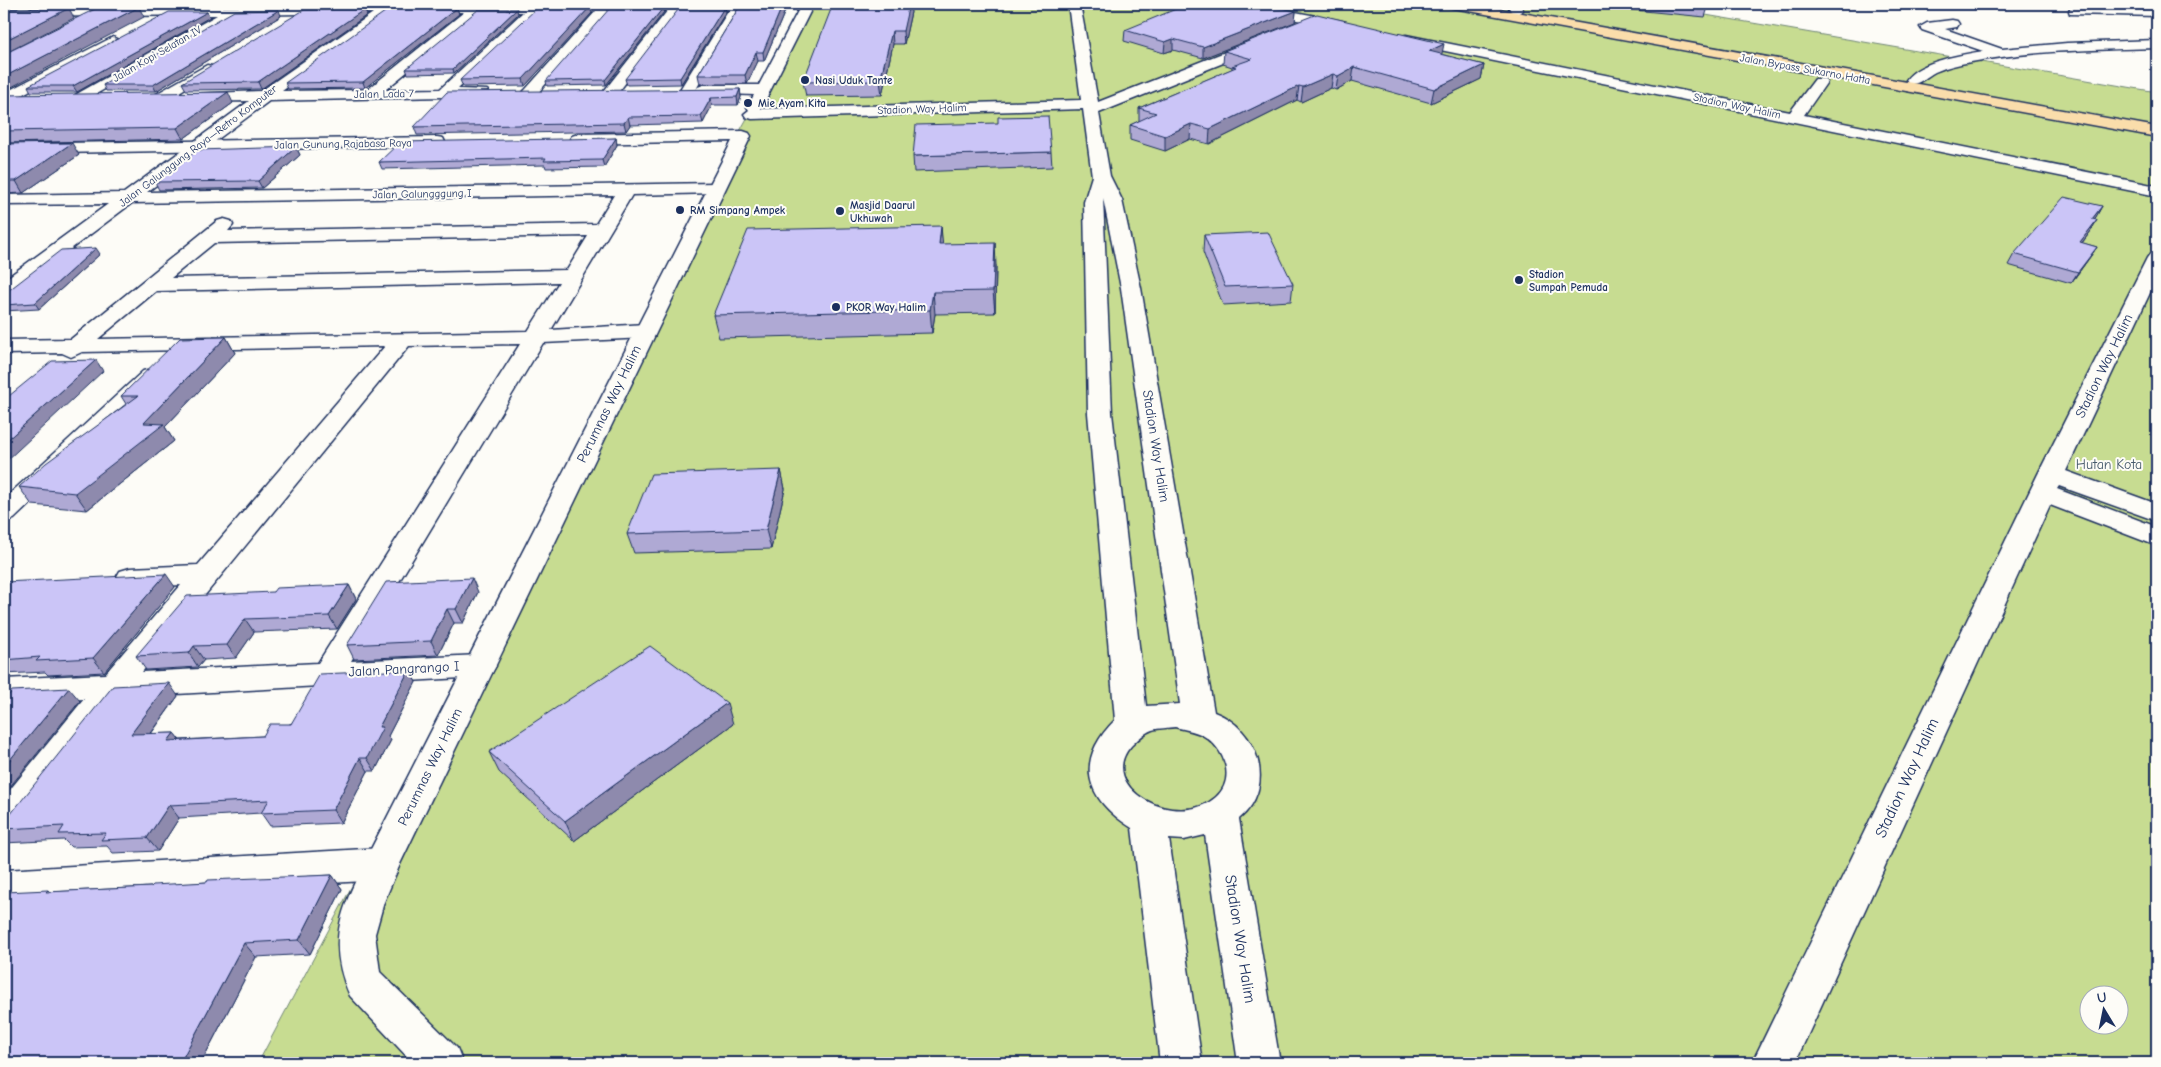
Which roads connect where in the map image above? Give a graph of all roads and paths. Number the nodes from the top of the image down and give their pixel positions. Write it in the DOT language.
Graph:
graph roads {
  1 [pos="53,4"];
  2 [pos="118,4"];
  3 [pos="184,4"];
  4 [pos="1074,4"];
  5 [pos="1236,4"];
  6 [pos="1452,4"];
  7 [pos="1485,4"];
  8 [pos="607,5"];
  9 [pos="678,5"];
  10 [pos="738,5"];
  11 [pos="808,5"];
  12 [pos="391,6"];
  13 [pos="480,6"];
  14 [pos="537,6"];
  15 [pos="239,7"];
  16 [pos="309,7"];
  17 [pos="1515,7"];
  18 [pos="171,11"];
  19 [pos="2075,11"];
  20 [pos="34,12"];
  21 [pos="102,12"];
  22 [pos="2157,12"];
  23 [pos="4,13"];
  24 [pos="218,19"];
  25 [pos="1317,20"];
  26 [pos="1952,24"];
  27 [pos="75,25"];
  28 [pos="279,25"];
  29 [pos="4,26"];
  30 [pos="1356,28"];
  31 [pos="1290,31"];
  32 [pos="129,33"];
  33 [pos="1395,36"];
  34 [pos="1272,38"];
  35 [pos="2157,44"];
  36 [pos="2000,52"];
  37 [pos="220,61"];
  38 [pos="1913,80"];
  39 [pos="1820,82"];
  40 [pos="687,90"];
  41 [pos="764,90"];
  42 [pos="631,91"];
  43 [pos="669,91"];
  44 [pos="531,92"];
  45 [pos="549,92"];
  46 [pos="594,92"];
  47 [pos="612,92"];
  48 [pos="445,93"];
  49 [pos="493,93"];
  50 [pos="512,93"];
  51 [pos="371,94"];
  52 [pos="265,96"];
  53 [pos="143,97"];
  54 [pos="161,97"];
  55 [pos="61,98"];
  56 [pos="80,98"];
  57 [pos="107,98"];
  58 [pos="4,99"];
  59 [pos="32,99"];
  60 [pos="1092,107"];
  61 [pos="1794,118"];
  62 [pos="2157,121"];
  63 [pos="748,125"];
  64 [pos="2157,132"];
  65 [pos="565,139"];
  66 [pos="456,141"];
  67 [pos="199,146"];
  68 [pos="4,149"];
  69 [pos="1101,176"];
  70 [pos="716,188"];
  71 [pos="627,189"];
  72 [pos="2157,191"];
  73 [pos="257,197"];
  74 [pos="128,198"];
  75 [pos="4,200"];
  76 [pos="602,230"];
  77 [pos="210,237"];
  78 [pos="2157,258"];
  79 [pos="574,276"];
  80 [pos="149,285"];
  81 [pos="1096,288"];
  82 [pos="1131,288"];
  83 [pos="4,290"];
  84 [pos="645,331"];
  85 [pos="536,337"];
  86 [pos="403,339"];
  87 [pos="186,343"];
  88 [pos="76,346"];
  89 [pos="4,347"];
  90 [pos="1120,358"];
  91 [pos="47,369"];
  92 [pos="2047,483"];
  93 [pos="4,513"];
  94 [pos="2157,513"];
  95 [pos="2157,537"];
  96 [pos="207,574"];
  97 [pos="100,579"];
  98 [pos="480,666"];
  99 [pos="328,673"];
  100 [pos="112,687"];
  101 [pos="4,691"];
  102 [pos="1199,719"];
  103 [pos="1132,725"];
  104 [pos="1220,814"];
  105 [pos="1149,820"];
  106 [pos="4,822"];
  107 [pos="382,864"];
  108 [pos="4,886"];
  109 [pos="442,1063"];
  110 [pos="1181,1063"];
  111 [pos="1259,1063"];
  112 [pos="1773,1063"];
  1 -- 20 [label="street"];
  2 -- 21 [label="street"];
  3 -- 18 [label="street"];
  4 -- 60 [label="street, Stadion Way Halim"];
  5 -- 25 [label="street"];
  6 -- 64 [label="highway, Jalan Bypass Sukarno Hatta"];
  7 -- 17 [label="highway, Jalan Bypass Sukarno Hatta"];
  8 -- 9 [label="street"];
  8 -- 14 [label="street"];
  8 -- 44 [label="street"];
  9 -- 10 [label="street"];
  9 -- 47 [label="street"];
  10 -- 11 [label="street"];
  10 -- 40 [label="street"];
  11 -- 41 [label="street, Perumnas Way Halim"];
  12 -- 13 [label="street"];
  12 -- 16 [label="street"];
  12 -- 52 [label="street, Jalan Galunggung Raya—Retro Komputer"];
  13 -- 14 [label="street"];
  13 -- 51 [label="street"];
  14 -- 48 [label="street"];
  15 -- 16 [label="street"];
  15 -- 18 [label="street"];
  15 -- 24 [label="street, Jalan Kopi Selatan IV"];
  16 -- 28 [label="street"];
  17 -- 38 [label="highway, Jalan Bypass Sukarno Hatta"];
  18 -- 21 [label="street"];
  18 -- 24 [label="street"];
  19 -- 22 [label="street"];
  20 -- 21 [label="street"];
  20 -- 23 [label="street"];
  20 -- 29 [label="street"];
  21 -- 27 [label="street"];
  24 -- 56 [label="street, Jalan Kopi Selatan IV"];
  25 -- 30 [label="street"];
  25 -- 31 [label="street"];
  26 -- 36 [label="street"];
  32 -- 58 [label="street"];
  33 -- 61 [label="street, Stadion Way Halim"];
  34 -- 60 [label="street, Stadion Way Halim"];
  35 -- 36 [label="street"];
  36 -- 38 [label="street"];
  37 -- 54 [label="street"];
  38 -- 62 [label="highway, Jalan Bypass Sukarno Hatta"];
  39 -- 61 [label="street"];
  40 -- 41 [label="street"];
  40 -- 43 [label="street"];
  41 -- 63 [label="street, Perumnas Way Halim"];
  42 -- 47 [label="street"];
  44 -- 45 [label="street"];
  44 -- 50 [label="street"];
  46 -- 47 [label="street"];
  48 -- 49 [label="street, Jalan Lada 7"];
  48 -- 51 [label="street, Jalan Lada 7"];
  51 -- 52 [label="street, Jalan Lada 7"];
  52 -- 54 [label="street, Jalan Lada 7"];
  52 -- 67 [label="street, Jalan Galunggung Raya—Retro Komputer"];
  53 -- 54 [label="street, Jalan Lada 7"];
  55 -- 56 [label="street"];
  56 -- 57 [label="street"];
  58 -- 59 [label="street"];
  60 -- 63 [label="street, Stadion Way Halim"];
  60 -- 69 [label="street, Stadion Way Halim"];
  61 -- 72 [label="street, Stadion Way Halim"];
  63 -- 65 [label="street"];
  63 -- 70 [label="street, Perumnas Way Halim"];
  66 -- 67 [label="street, Jalan Gunung Rajabasa Raya"];
  67 -- 68 [label="street, Jalan Gunung Rajabasa Raya"];
  67 -- 74 [label="street, Jalan Galunggung Raya—Retro Komputer"];
  69 -- 81 [label="street, Stadion Way Halim"];
  69 -- 82 [label="street, Stadion Way Halim"];
  70 -- 71 [label="street, Jalan Galungggung I"];
  70 -- 84 [label="street, Perumnas Way Halim"];
  71 -- 73 [label="street, Jalan Galungggung I"];
  71 -- 76 [label="street"];
  73 -- 74 [label="street, Jalan Galungggung I"];
  73 -- 77 [label="street"];
  74 -- 75 [label="street, Jalan Galungggung I"];
  74 -- 83 [label="street, Jalan Galunggung Raya—Retro Komputer"];
  76 -- 77 [label="street"];
  76 -- 79 [label="street"];
  77 -- 80 [label="street"];
  78 -- 92 [label="street, Stadion Way Halim"];
  79 -- 80 [label="street"];
  79 -- 85 [label="street"];
  80 -- 88 [label="street"];
  81 -- 82 [label="street"];
  81 -- 90 [label="street, Stadion Way Halim"];
  82 -- 90 [label="street, Stadion Way Halim"];
  84 -- 85 [label="street, Perumnas Way Halim"];
  84 -- 98 [label="street, Perumnas Way Halim"];
  85 -- 86 [label="street, Perumnas Way Halim"];
  85 -- 99 [label="street"];
  86 -- 87 [label="street, Perumnas Way Halim"];
  86 -- 96 [label="street"];
  87 -- 88 [label="street, Perumnas Way Halim"];
  87 -- 93 [label="street"];
  88 -- 89 [label="street, Perumnas Way Halim"];
  88 -- 91 [label="street"];
  90 -- 102 [label="street, Stadion Way Halim"];
  90 -- 103 [label="street, Stadion Way Halim"];
  92 -- 94 [label="street"];
  92 -- 95 [label="street"];
  92 -- 112 [label="street, Stadion Way Halim"];
  96 -- 97 [label="street"];
  96 -- 100 [label="street"];
  98 -- 99 [label="street, Jalan Pangrango I"];
  98 -- 107 [label="street, Perumnas Way Halim"];
  99 -- 100 [label="street, Jalan Pangrango I"];
  100 -- 101 [label="street, Jalan Pangrango I"];
  100 -- 106 [label="street"];
  102 -- 103 [label="street"];
  102 -- 104 [label="street"];
  103 -- 105 [label="street"];
  104 -- 105 [label="street"];
  104 -- 111 [label="street, Stadion Way Halim"];
  105 -- 110 [label="street"];
  107 -- 108 [label="street"];
  107 -- 109 [label="street"];
}
